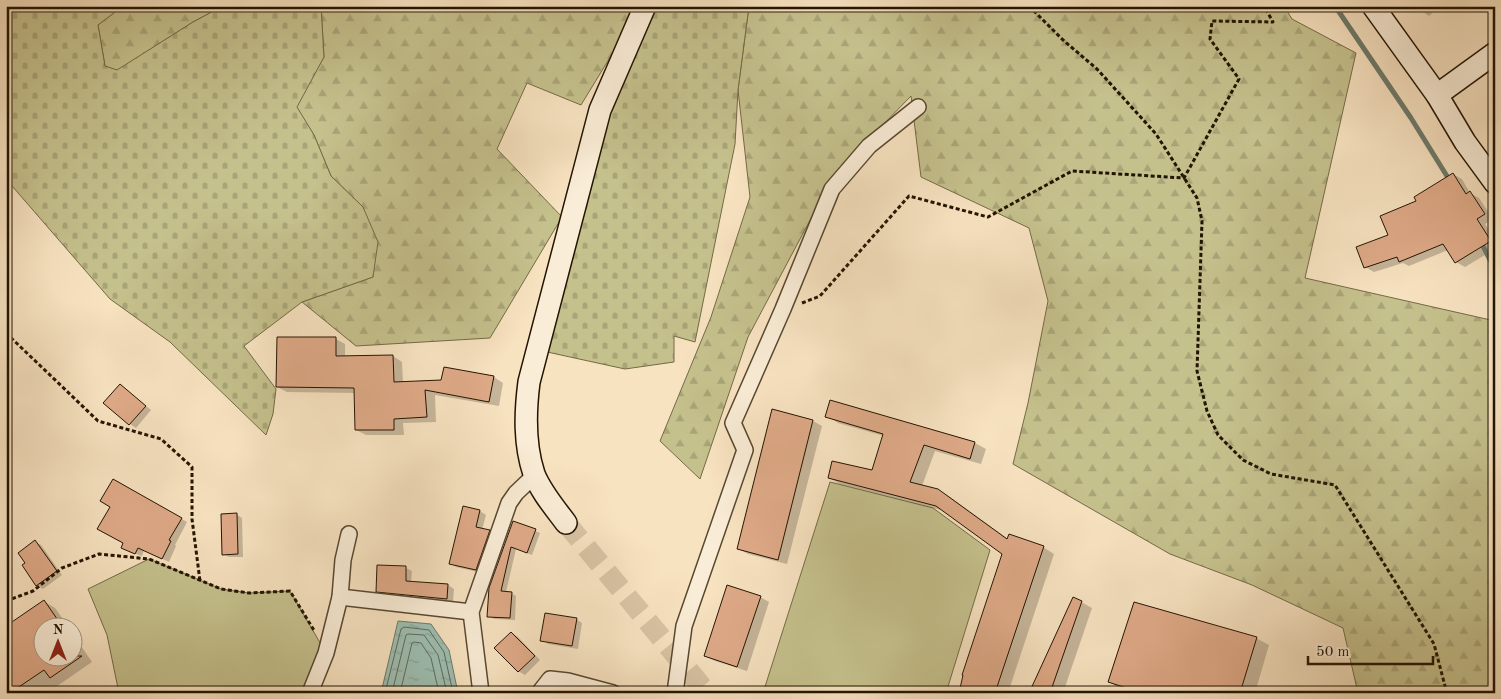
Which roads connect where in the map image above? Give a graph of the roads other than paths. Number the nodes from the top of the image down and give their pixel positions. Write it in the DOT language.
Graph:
graph roads {
  1 [pos="645,6"];
  2 [pos="1373,6"];
  3 [pos="1495,53"];
  4 [pos="1437,95"];
  5 [pos="918,107"];
  6 [pos="1495,182"];
  7 [pos="534,475"];
  8 [pos="566,523"];
  9 [pos="349,534"];
  10 [pos="340,597"];
  11 [pos="471,612"];
  12 [pos="310,693"];
  13 [pos="481,693"];
  14 [pos="539,693"];
  15 [pos="613,693"];
  16 [pos="675,693"];
  1 -- 7 [label="street"];
  2 -- 4 [label="street"];
  3 -- 4 [label="street"];
  4 -- 6 [label="street"];
  5 -- 16 [label="street"];
  7 -- 8 [label="street"];
  7 -- 11 [label="street"];
  9 -- 10 [label="street"];
  10 -- 11 [label="street"];
  10 -- 12 [label="street"];
  11 -- 13 [label="street"];
  14 -- 15 [label="street"];
}
